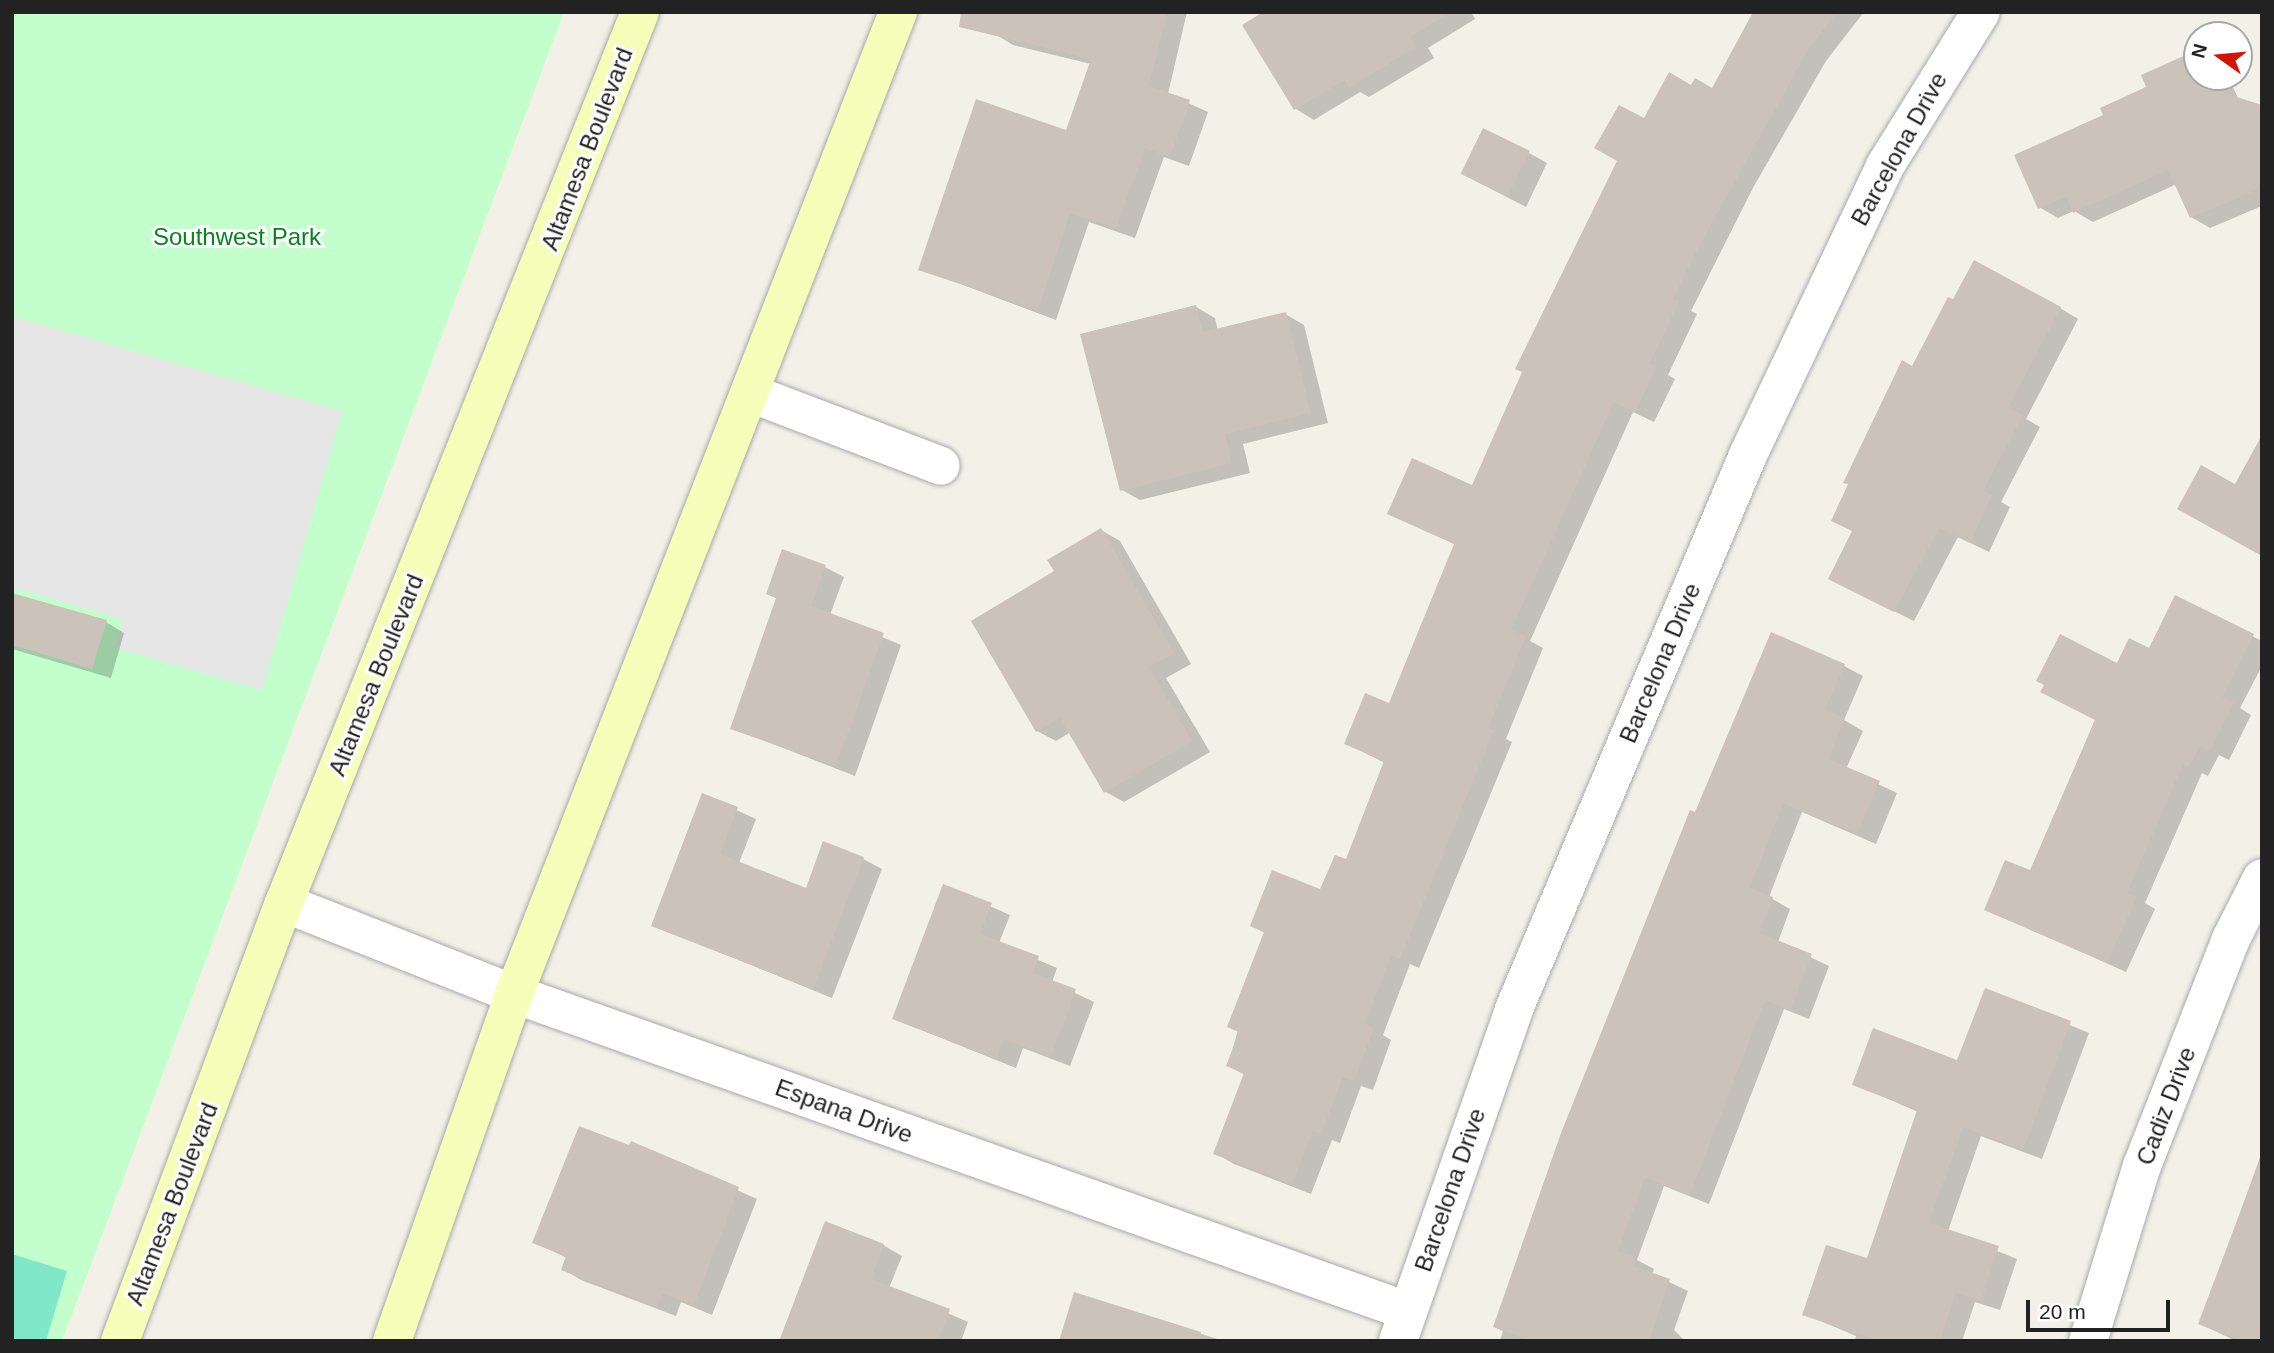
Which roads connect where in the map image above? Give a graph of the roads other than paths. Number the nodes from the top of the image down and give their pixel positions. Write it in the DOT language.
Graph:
graph roads {
  1 [pos="640,12"];
  2 [pos="898,12"];
  3 [pos="1981,12"];
  4 [pos="750,393"];
  5 [pos="941,466"];
  6 [pos="2262,878"];
  7 [pos="284,903"];
  8 [pos="514,994"];
  9 [pos="1403,1326"];
  10 [pos="120,1341"];
  11 [pos="391,1341"];
  12 [pos="2088,1341"];
  1 -- 7 [label="main road, Altamesa Boulevard"];
  2 -- 4 [label="main road"];
  3 -- 9 [label="street, Barcelona Drive"];
  4 -- 5 [label="street"];
  4 -- 8 [label="main road"];
  6 -- 12 [label="street, Cadiz Drive"];
  7 -- 8 [label="street, Espana Drive"];
  7 -- 10 [label="main road, Altamesa Boulevard"];
  8 -- 9 [label="street, Espana Drive"];
  8 -- 11 [label="main road"];
}
